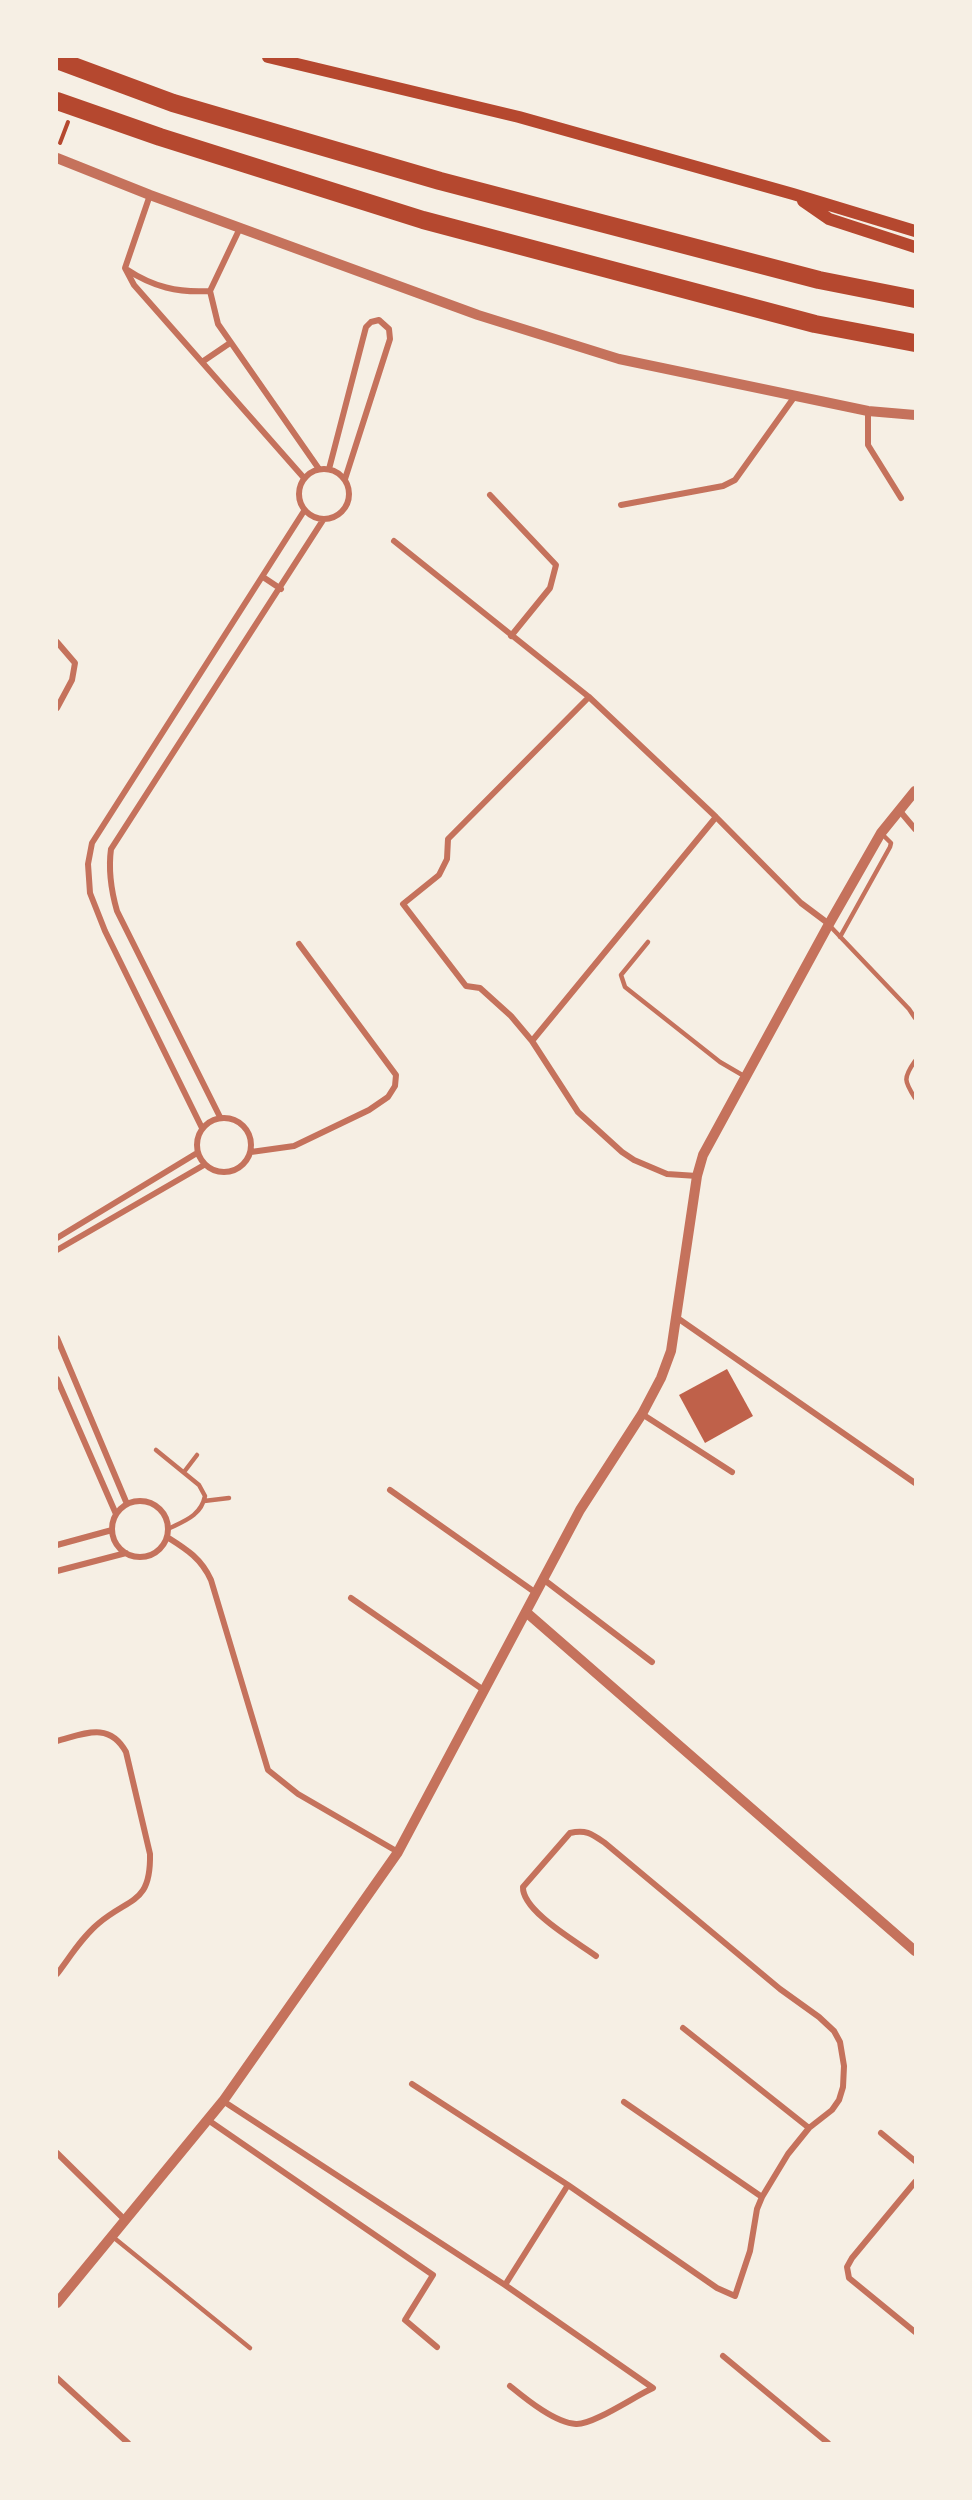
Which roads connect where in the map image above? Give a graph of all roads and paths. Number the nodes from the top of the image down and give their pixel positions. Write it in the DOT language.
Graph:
graph roads {
  1 [pos="268,57"];
  2 [pos="57,60"];
  3 [pos="57,101"];
  4 [pos="57,158"];
  5 [pos="792,194"];
  6 [pos="150,195"];
  7 [pos="240,228"];
  8 [pos="915,231"];
  9 [pos="915,247"];
  10 [pos="125,268"];
  11 [pos="210,291"];
  12 [pos="915,299"];
  13 [pos="915,343"];
  14 [pos="230,344"];
  15 [pos="202,362"];
  16 [pos="796,396"];
  17 [pos="868,411"];
  18 [pos="915,416"];
  19 [pos="319,469"];
  20 [pos="329,469"];
  21 [pos="304,478"];
  22 [pos="345,479"];
  23 [pos="490,495"];
  24 [pos="901,498"];
  25 [pos="621,505"];
  26 [pos="304,511"];
  27 [pos="323,520"];
  28 [pos="394,541"];
  29 [pos="263,577"];
  30 [pos="281,589"];
  31 [pos="511,636"];
  32 [pos="57,642"];
  33 [pos="589,698"];
  34 [pos="57,708"];
  35 [pos="915,791"];
  36 [pos="899,809"];
  37 [pos="716,817"];
  38 [pos="915,830"];
  39 [pos="881,833"];
  40 [pos="829,924"];
  41 [pos="840,937"];
  42 [pos="648,942"];
  43 [pos="299,944"];
  44 [pos="915,1018"];
  45 [pos="532,1041"];
  46 [pos="915,1061"];
  47 [pos="747,1077"];
  48 [pos="915,1098"];
  49 [pos="220,1117"];
  50 [pos="202,1128"];
  51 [pos="251,1152"];
  52 [pos="197,1153"];
  53 [pos="204,1165"];
  54 [pos="697,1176"];
  55 [pos="57,1238"];
  56 [pos="57,1250"];
  57 [pos="676,1317"];
  58 [pos="57,1338"];
  59 [pos="57,1379"];
  60 [pos="642,1414"];
  61 [pos="156,1450"];
  62 [pos="197,1455"];
  63 [pos="184,1472"];
  64 [pos="732,1472"];
  65 [pos="915,1484"];
  66 [pos="390,1490"];
  67 [pos="229,1498"];
  68 [pos="204,1501"];
  69 [pos="127,1504"];
  70 [pos="116,1514"];
  71 [pos="168,1528"];
  72 [pos="112,1530"];
  73 [pos="167,1537"];
  74 [pos="57,1545"];
  75 [pos="126,1553"];
  76 [pos="57,1571"];
  77 [pos="543,1579"];
  78 [pos="536,1593"];
  79 [pos="351,1598"];
  80 [pos="526,1612"];
  81 [pos="652,1662"];
  82 [pos="484,1690"];
  83 [pos="57,1741"];
  84 [pos="398,1852"];
  85 [pos="915,1950"];
  86 [pos="596,1956"];
  87 [pos="57,1972"];
  88 [pos="683,2028"];
  89 [pos="412,2084"];
  90 [pos="223,2101"];
  91 [pos="624,2102"];
  92 [pos="208,2120"];
  93 [pos="809,2128"];
  94 [pos="881,2133"];
  95 [pos="57,2153"];
  96 [pos="63,2159"];
  97 [pos="915,2161"];
  98 [pos="57,2165"];
  99 [pos="915,2182"];
  100 [pos="568,2185"];
  101 [pos="762,2197"];
  102 [pos="126,2221"];
  103 [pos="113,2237"];
  104 [pos="505,2285"];
  105 [pos="58,2300"];
  106 [pos="915,2332"];
  107 [pos="437,2347"];
  108 [pos="250,2348"];
  109 [pos="723,2356"];
  110 [pos="57,2378"];
  111 [pos="510,2386"];
  112 [pos="128,2443"];
  113 [pos="828,2443"];
  1 -- 5 [label="main road"];
  2 -- 12 [label="highway"];
  3 -- 13 [label="highway"];
  4 -- 6 [label="street"];
  5 -- 8 [label="main road"];
  5 -- 9 [label="main road"];
  6 -- 7 [label="street"];
  6 -- 10 [label="street"];
  7 -- 11 [label="street"];
  7 -- 16 [label="street"];
  10 -- 11 [label="street"];
  10 -- 15 [label="street"];
  11 -- 14 [label="street"];
  14 -- 15 [label="street"];
  14 -- 19 [label="street"];
  15 -- 21 [label="street"];
  16 -- 17 [label="street"];
  16 -- 25 [label="street"];
  17 -- 18 [label="street"];
  17 -- 24 [label="street"];
  19 -- 20 [label="street"];
  19 -- 21 [label="street"];
  20 -- 22 [label="street"];
  20 -- 22 [label="street"];
  21 -- 26 [label="street"];
  22 -- 27 [label="street"];
  23 -- 31 [label="street"];
  26 -- 27 [label="street"];
  26 -- 29 [label="street"];
  27 -- 30 [label="street"];
  28 -- 31 [label="street"];
  29 -- 30 [label="street"];
  29 -- 50 [label="street"];
  30 -- 49 [label="street"];
  31 -- 33 [label="street"];
  32 -- 34 [label="street"];
  33 -- 37 [label="street"];
  33 -- 45 [label="street"];
  35 -- 36 [label="street"];
  36 -- 38 [label="street"];
  36 -- 39 [label="street"];
  37 -- 40 [label="street"];
  37 -- 45 [label="street"];
  39 -- 40 [label="street"];
  39 -- 41 [label="lane"];
  40 -- 41 [label="lane"];
  40 -- 47 [label="street"];
  41 -- 44 [label="lane"];
  42 -- 47 [label="lane"];
  43 -- 51 [label="street"];
  45 -- 54 [label="street"];
  46 -- 48 [label="lane"];
  47 -- 54 [label="street"];
  49 -- 50 [label="street"];
  49 -- 51 [label="street"];
  50 -- 52 [label="street"];
  51 -- 53 [label="street"];
  52 -- 53 [label="street"];
  52 -- 55 [label="street"];
  53 -- 56 [label="street"];
  54 -- 57 [label="street"];
  57 -- 60 [label="street"];
  57 -- 65 [label="street"];
  58 -- 69 [label="street"];
  59 -- 70 [label="street"];
  60 -- 64 [label="street"];
  60 -- 77 [label="street"];
  61 -- 63 [label="lane"];
  62 -- 63 [label="lane"];
  63 -- 68 [label="lane"];
  66 -- 78 [label="street"];
  67 -- 68 [label="lane"];
  68 -- 71 [label="lane"];
  69 -- 70 [label="street"];
  69 -- 71 [label="street"];
  70 -- 72 [label="street"];
  71 -- 73 [label="street"];
  72 -- 74 [label="street"];
  72 -- 75 [label="street"];
  73 -- 75 [label="street"];
  73 -- 84 [label="street"];
  75 -- 76 [label="street"];
  77 -- 78 [label="street"];
  77 -- 81 [label="street"];
  78 -- 80 [label="street"];
  79 -- 82 [label="street"];
  80 -- 82 [label="street"];
  80 -- 85 [label="street"];
  82 -- 84 [label="street"];
  83 -- 87 [label="street"];
  84 -- 90 [label="street"];
  86 -- 93 [label="street"];
  88 -- 93 [label="street"];
  89 -- 100 [label="street"];
  90 -- 92 [label="street"];
  90 -- 104 [label="street"];
  91 -- 101 [label="street"];
  92 -- 102 [label="street"];
  92 -- 107 [label="street"];
  93 -- 101 [label="street"];
  94 -- 97 [label="street"];
  95 -- 96 [label="street"];
  96 -- 98 [label="street"];
  96 -- 102 [label="street"];
  99 -- 106 [label="street"];
  100 -- 101 [label="street"];
  100 -- 104 [label="street"];
  102 -- 103 [label="street"];
  103 -- 105 [label="street"];
  103 -- 108 [label="lane"];
  104 -- 111 [label="street"];
  109 -- 113 [label="street"];
  110 -- 112 [label="street"];
}
